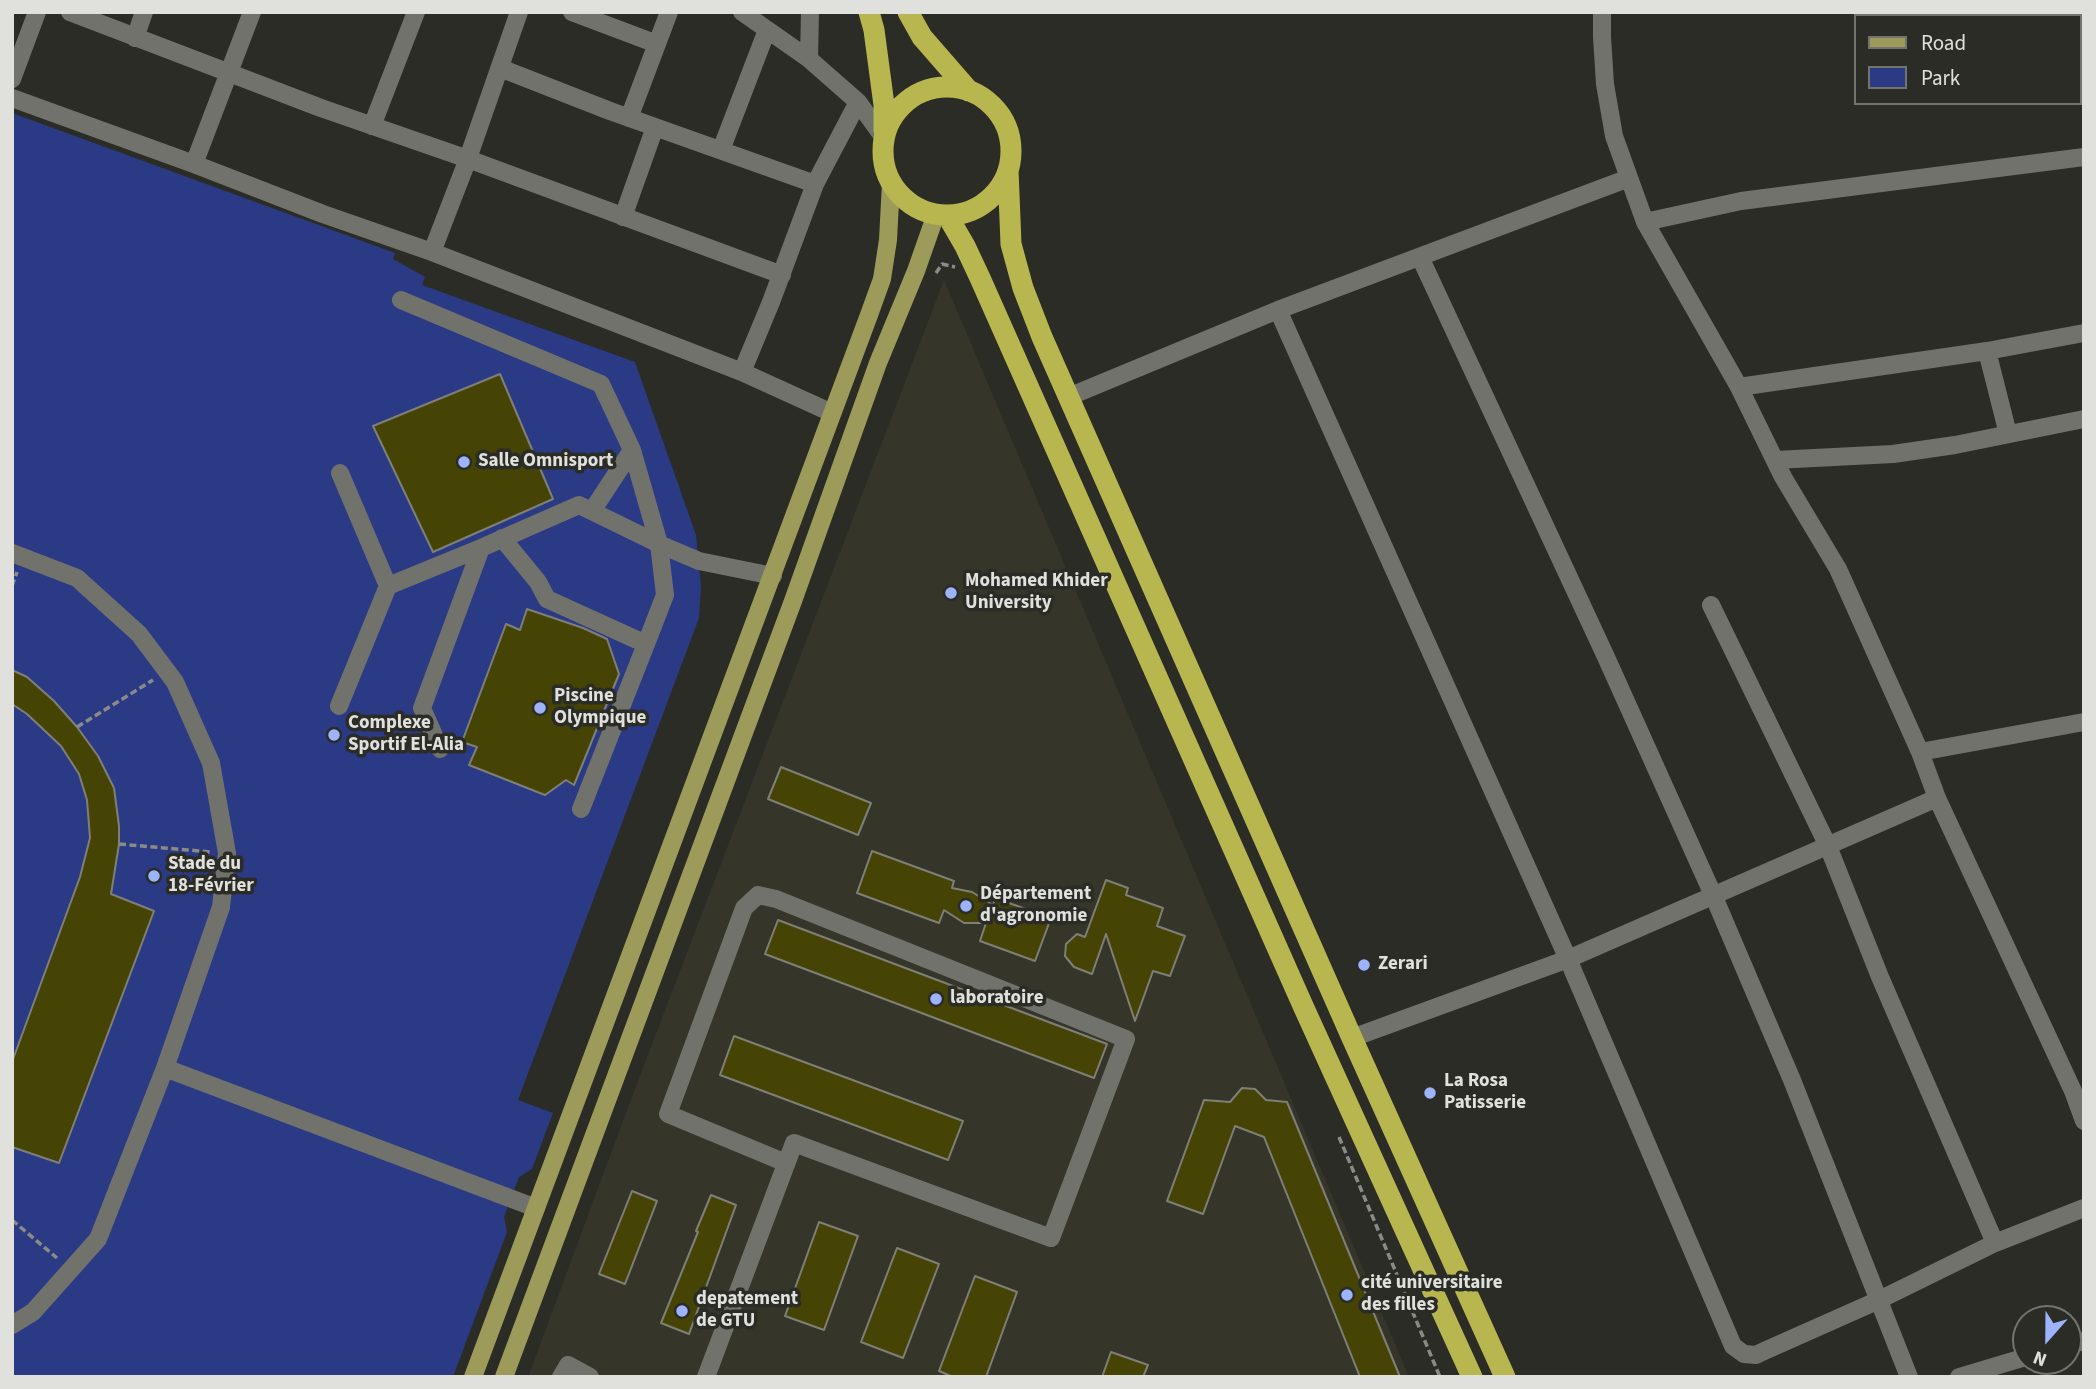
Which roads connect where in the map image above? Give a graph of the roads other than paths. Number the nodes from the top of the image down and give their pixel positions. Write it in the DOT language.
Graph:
graph roads {
  1 [pos="37,12"];
  2 [pos="71,12"];
  3 [pos="144,12"];
  4 [pos="252,12"];
  5 [pos="416,12"];
  6 [pos="519,12"];
  7 [pos="572,12"];
  8 [pos="669,12"];
  9 [pos="742,12"];
  10 [pos="810,12"];
  11 [pos="869,12"];
  12 [pos="908,12"];
  13 [pos="1602,12"];
  14 [pos="767,30"];
  15 [pos="135,38"];
  16 [pos="657,44"];
  17 [pos="809,59"];
  18 [pos="500,68"];
  19 [pos="228,74"];
  20 [pos="12,79"];
  21 [pos="969,92"];
  22 [pos="12,98"];
  23 [pos="858,102"];
  24 [pos="629,118"];
  25 [pos="372,126"];
  26 [pos="655,127"];
  27 [pos="884,138"];
  28 [pos="721,150"];
  29 [pos="2084,157"];
  30 [pos="468,159"];
  31 [pos="194,164"];
  32 [pos="1008,170"];
  33 [pos="1629,178"];
  34 [pos="891,183"];
  35 [pos="816,184"];
  36 [pos="942,215"];
  37 [pos="622,217"];
  38 [pos="1645,222"];
  39 [pos="432,252"];
  40 [pos="1420,257"];
  41 [pos="782,275"];
  42 [pos="401,300"];
  43 [pos="1278,310"];
  44 [pos="2084,332"];
  45 [pos="1987,351"];
  46 [pos="742,372"];
  47 [pos="1739,387"];
  48 [pos="1068,397"];
  49 [pos="832,413"];
  50 [pos="2084,419"];
  51 [pos="2008,434"];
  52 [pos="632,450"];
  53 [pos="1775,460"];
  54 [pos="340,473"];
  55 [pos="592,511"];
  56 [pos="502,538"];
  57 [pos="659,544"];
  58 [pos="481,548"];
  59 [pos="12,553"];
  60 [pos="773,576"];
  61 [pos="388,586"];
  62 [pos="1712,605"];
  63 [pos="646,644"];
  64 [pos="339,706"];
  65 [pos="2084,722"];
  66 [pos="440,749"];
  67 [pos="1920,751"];
  68 [pos="1937,797"];
  69 [pos="581,809"];
  70 [pos="1828,846"];
  71 [pos="1714,897"];
  72 [pos="1568,959"];
  73 [pos="1352,1038"];
  74 [pos="164,1068"];
  75 [pos="2078,1091"];
  76 [pos="2084,1121"];
  77 [pos="786,1163"];
  78 [pos="536,1208"];
  79 [pos="2084,1208"];
  80 [pos="1995,1243"];
  81 [pos="1879,1300"];
  82 [pos="12,1325"];
  83 [pos="2012,1361"];
  84 [pos="473,1377"];
  85 [pos="504,1377"];
  86 [pos="561,1377"];
  87 [pos="590,1377"];
  88 [pos="706,1377"];
  89 [pos="1472,1377"];
  90 [pos="1505,1377"];
  91 [pos="1909,1377"];
  92 [pos="1959,1377"];
  1 -- 20 [label="street"];
  2 -- 15 [label="street"];
  3 -- 15 [label="street"];
  4 -- 19 [label="street"];
  5 -- 25 [label="street"];
  6 -- 18 [label="street"];
  7 -- 16 [label="street"];
  8 -- 16 [label="street"];
  9 -- 14 [label="street"];
  10 -- 17 [label="street"];
  11 -- 27 [label="highway"];
  12 -- 21 [label="highway"];
  13 -- 33 [label="street"];
  14 -- 17 [label="street"];
  14 -- 28 [label="street"];
  15 -- 19 [label="street"];
  16 -- 24 [label="street"];
  17 -- 23 [label="street"];
  18 -- 24 [label="street"];
  18 -- 30 [label="street"];
  19 -- 25 [label="street"];
  19 -- 31 [label="street"];
  21 -- 27 [label="highway"];
  21 -- 32 [label="highway"];
  22 -- 31 [label="street"];
  23 -- 27 [label="street"];
  23 -- 35 [label="street"];
  24 -- 26 [label="street"];
  25 -- 30 [label="street"];
  26 -- 28 [label="street"];
  26 -- 37 [label="street"];
  27 -- 34 [label="highway"];
  28 -- 35 [label="street"];
  29 -- 38 [label="street"];
  30 -- 37 [label="street"];
  30 -- 39 [label="street"];
  31 -- 39 [label="street"];
  32 -- 36 [label="highway"];
  32 -- 48 [label="highway"];
  33 -- 38 [label="street"];
  33 -- 40 [label="street"];
  34 -- 36 [label="highway"];
  34 -- 49 [label="main road"];
  35 -- 41 [label="street"];
  36 -- 85 [label="main road"];
  36 -- 89 [label="highway"];
  37 -- 41 [label="street"];
  38 -- 47 [label="street"];
  39 -- 46 [label="street"];
  40 -- 43 [label="street"];
  40 -- 71 [label="street"];
  41 -- 46 [label="street"];
  42 -- 52 [label="street"];
  43 -- 48 [label="street"];
  43 -- 72 [label="street"];
  44 -- 45 [label="street"];
  45 -- 47 [label="street"];
  45 -- 51 [label="street"];
  46 -- 49 [label="street"];
  47 -- 53 [label="street"];
  48 -- 73 [label="highway"];
  49 -- 60 [label="main road"];
  50 -- 51 [label="street"];
  51 -- 53 [label="street"];
  52 -- 55 [label="street"];
  52 -- 57 [label="street"];
  53 -- 67 [label="street"];
  54 -- 61 [label="street"];
  55 -- 56 [label="street"];
  55 -- 57 [label="street"];
  56 -- 58 [label="street"];
  56 -- 63 [label="street"];
  57 -- 60 [label="street"];
  57 -- 63 [label="street"];
  58 -- 61 [label="street"];
  58 -- 66 [label="street"];
  59 -- 74 [label="street"];
  60 -- 78 [label="main road"];
  61 -- 64 [label="street"];
  62 -- 70 [label="street"];
  63 -- 69 [label="street"];
  65 -- 67 [label="street"];
  67 -- 68 [label="street"];
  68 -- 70 [label="street"];
  68 -- 75 [label="street"];
  70 -- 71 [label="street"];
  70 -- 80 [label="street"];
  71 -- 72 [label="street"];
  71 -- 81 [label="street"];
  72 -- 73 [label="street"];
  72 -- 81 [label="street"];
  73 -- 90 [label="highway"];
  74 -- 78 [label="street"];
  74 -- 82 [label="street"];
  75 -- 76 [label="street"];
  77 -- 77 [label="street"];
  77 -- 88 [label="street"];
  78 -- 84 [label="main road"];
  79 -- 80 [label="street"];
  80 -- 81 [label="street"];
  81 -- 91 [label="street"];
  83 -- 92 [label="street"];
  86 -- 87 [label="street"];
}
